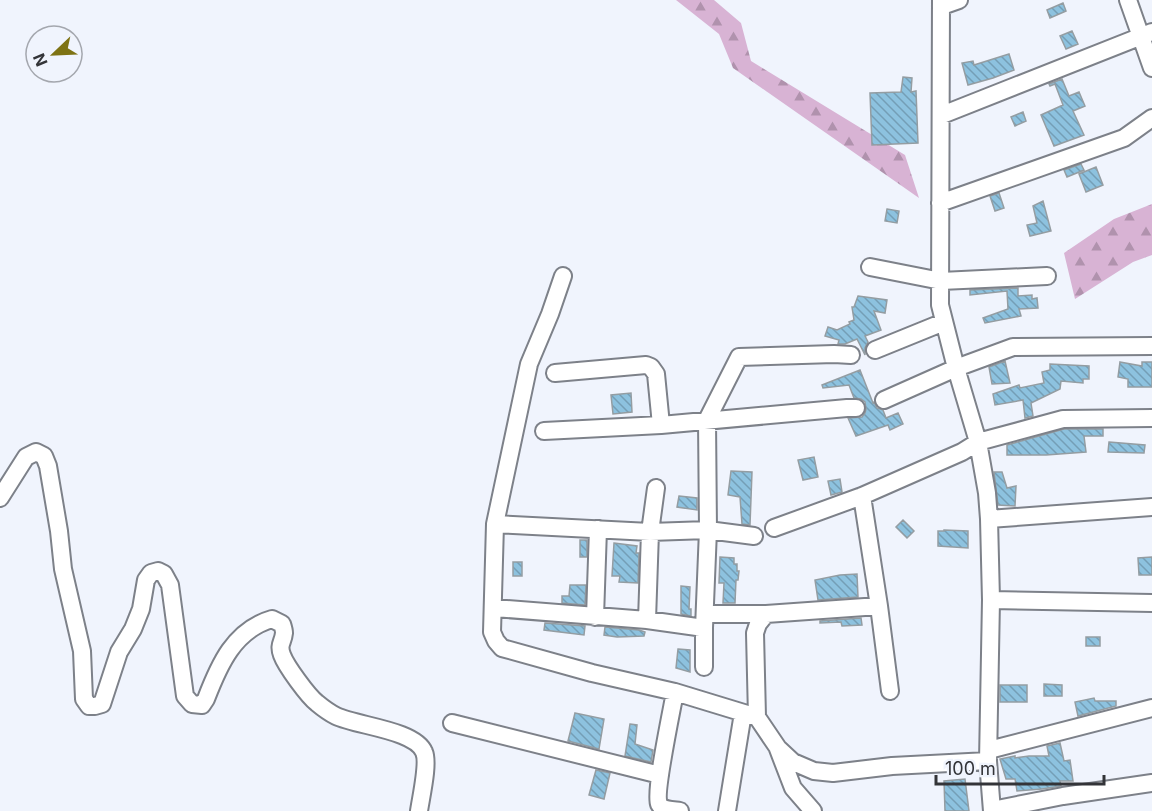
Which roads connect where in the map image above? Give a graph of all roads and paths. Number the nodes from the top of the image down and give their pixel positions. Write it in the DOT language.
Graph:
graph roads {
  1 [pos="959,0"];
  2 [pos="1128,0"];
  3 [pos="942,3"];
  4 [pos="1146,34"];
  5 [pos="1152,68"];
  6 [pos="942,115"];
  7 [pos="1152,118"];
  8 [pos="940,203"];
  9 [pos="870,267"];
  10 [pos="563,276"];
  11 [pos="1047,276"];
  12 [pos="941,281"];
  13 [pos="944,322"];
  14 [pos="1152,346"];
  15 [pos="876,350"];
  16 [pos="851,355"];
  17 [pos="956,368"];
  18 [pos="555,373"];
  19 [pos="884,400"];
  20 [pos="856,408"];
  21 [pos="1152,418"];
  22 [pos="707,420"];
  23 [pos="661,424"];
  24 [pos="544,431"];
  25 [pos="978,442"];
  26 [pos="656,488"];
  27 [pos="862,496"];
  28 [pos="0,498"];
  29 [pos="1152,507"];
  30 [pos="989,519"];
  31 [pos="495,524"];
  32 [pos="774,528"];
  33 [pos="598,529"];
  34 [pos="708,530"];
  35 [pos="650,532"];
  36 [pos="754,536"];
  37 [pos="991,600"];
  38 [pos="1152,603"];
  39 [pos="879,606"];
  40 [pos="494,608"];
  41 [pos="766,614"];
  42 [pos="595,617"];
  43 [pos="647,620"];
  44 [pos="704,621"];
  45 [pos="704,667"];
  46 [pos="890,691"];
  47 [pos="675,692"];
  48 [pos="1152,708"];
  49 [pos="750,715"];
  50 [pos="452,723"];
  51 [pos="778,748"];
  52 [pos="989,756"];
  53 [pos="660,775"];
  54 [pos="1152,783"];
  55 [pos="419,811"];
  56 [pos="680,811"];
  57 [pos="727,811"];
  58 [pos="813,811"];
  59 [pos="992,811"];
  1 -- 3 [label="street"];
  2 -- 4 [label="street"];
  3 -- 6 [label="street"];
  4 -- 5 [label="street"];
  4 -- 6 [label="street"];
  6 -- 8 [label="street"];
  7 -- 8 [label="street"];
  8 -- 12 [label="street"];
  9 -- 12 [label="street"];
  10 -- 31 [label="street"];
  11 -- 12 [label="street"];
  12 -- 13 [label="street"];
  13 -- 15 [label="street"];
  13 -- 17 [label="street"];
  14 -- 17 [label="street"];
  16 -- 22 [label="street"];
  17 -- 19 [label="street"];
  17 -- 25 [label="street"];
  18 -- 23 [label="street"];
  20 -- 22 [label="street"];
  21 -- 25 [label="street"];
  22 -- 23 [label="street"];
  22 -- 34 [label="street"];
  23 -- 24 [label="street"];
  25 -- 27 [label="street"];
  25 -- 30 [label="street"];
  26 -- 35 [label="street"];
  27 -- 32 [label="street"];
  27 -- 39 [label="street"];
  28 -- 55 [label="street"];
  29 -- 30 [label="street"];
  30 -- 37 [label="street"];
  31 -- 33 [label="street"];
  31 -- 40 [label="street"];
  33 -- 35 [label="street"];
  33 -- 42 [label="street"];
  34 -- 35 [label="street"];
  34 -- 36 [label="street"];
  34 -- 44 [label="street"];
  35 -- 43 [label="street"];
  37 -- 38 [label="street"];
  37 -- 52 [label="street"];
  39 -- 41 [label="street"];
  39 -- 46 [label="street"];
  40 -- 42 [label="street"];
  40 -- 47 [label="street"];
  41 -- 44 [label="street"];
  41 -- 49 [label="street"];
  42 -- 43 [label="street"];
  43 -- 44 [label="street"];
  44 -- 45 [label="street"];
  47 -- 49 [label="street"];
  47 -- 53 [label="street"];
  48 -- 52 [label="street"];
  49 -- 51 [label="street"];
  49 -- 57 [label="street"];
  50 -- 53 [label="street"];
  51 -- 52 [label="street"];
  51 -- 58 [label="street"];
  52 -- 59 [label="street"];
  53 -- 56 [label="street"];
  54 -- 59 [label="street"];
}
